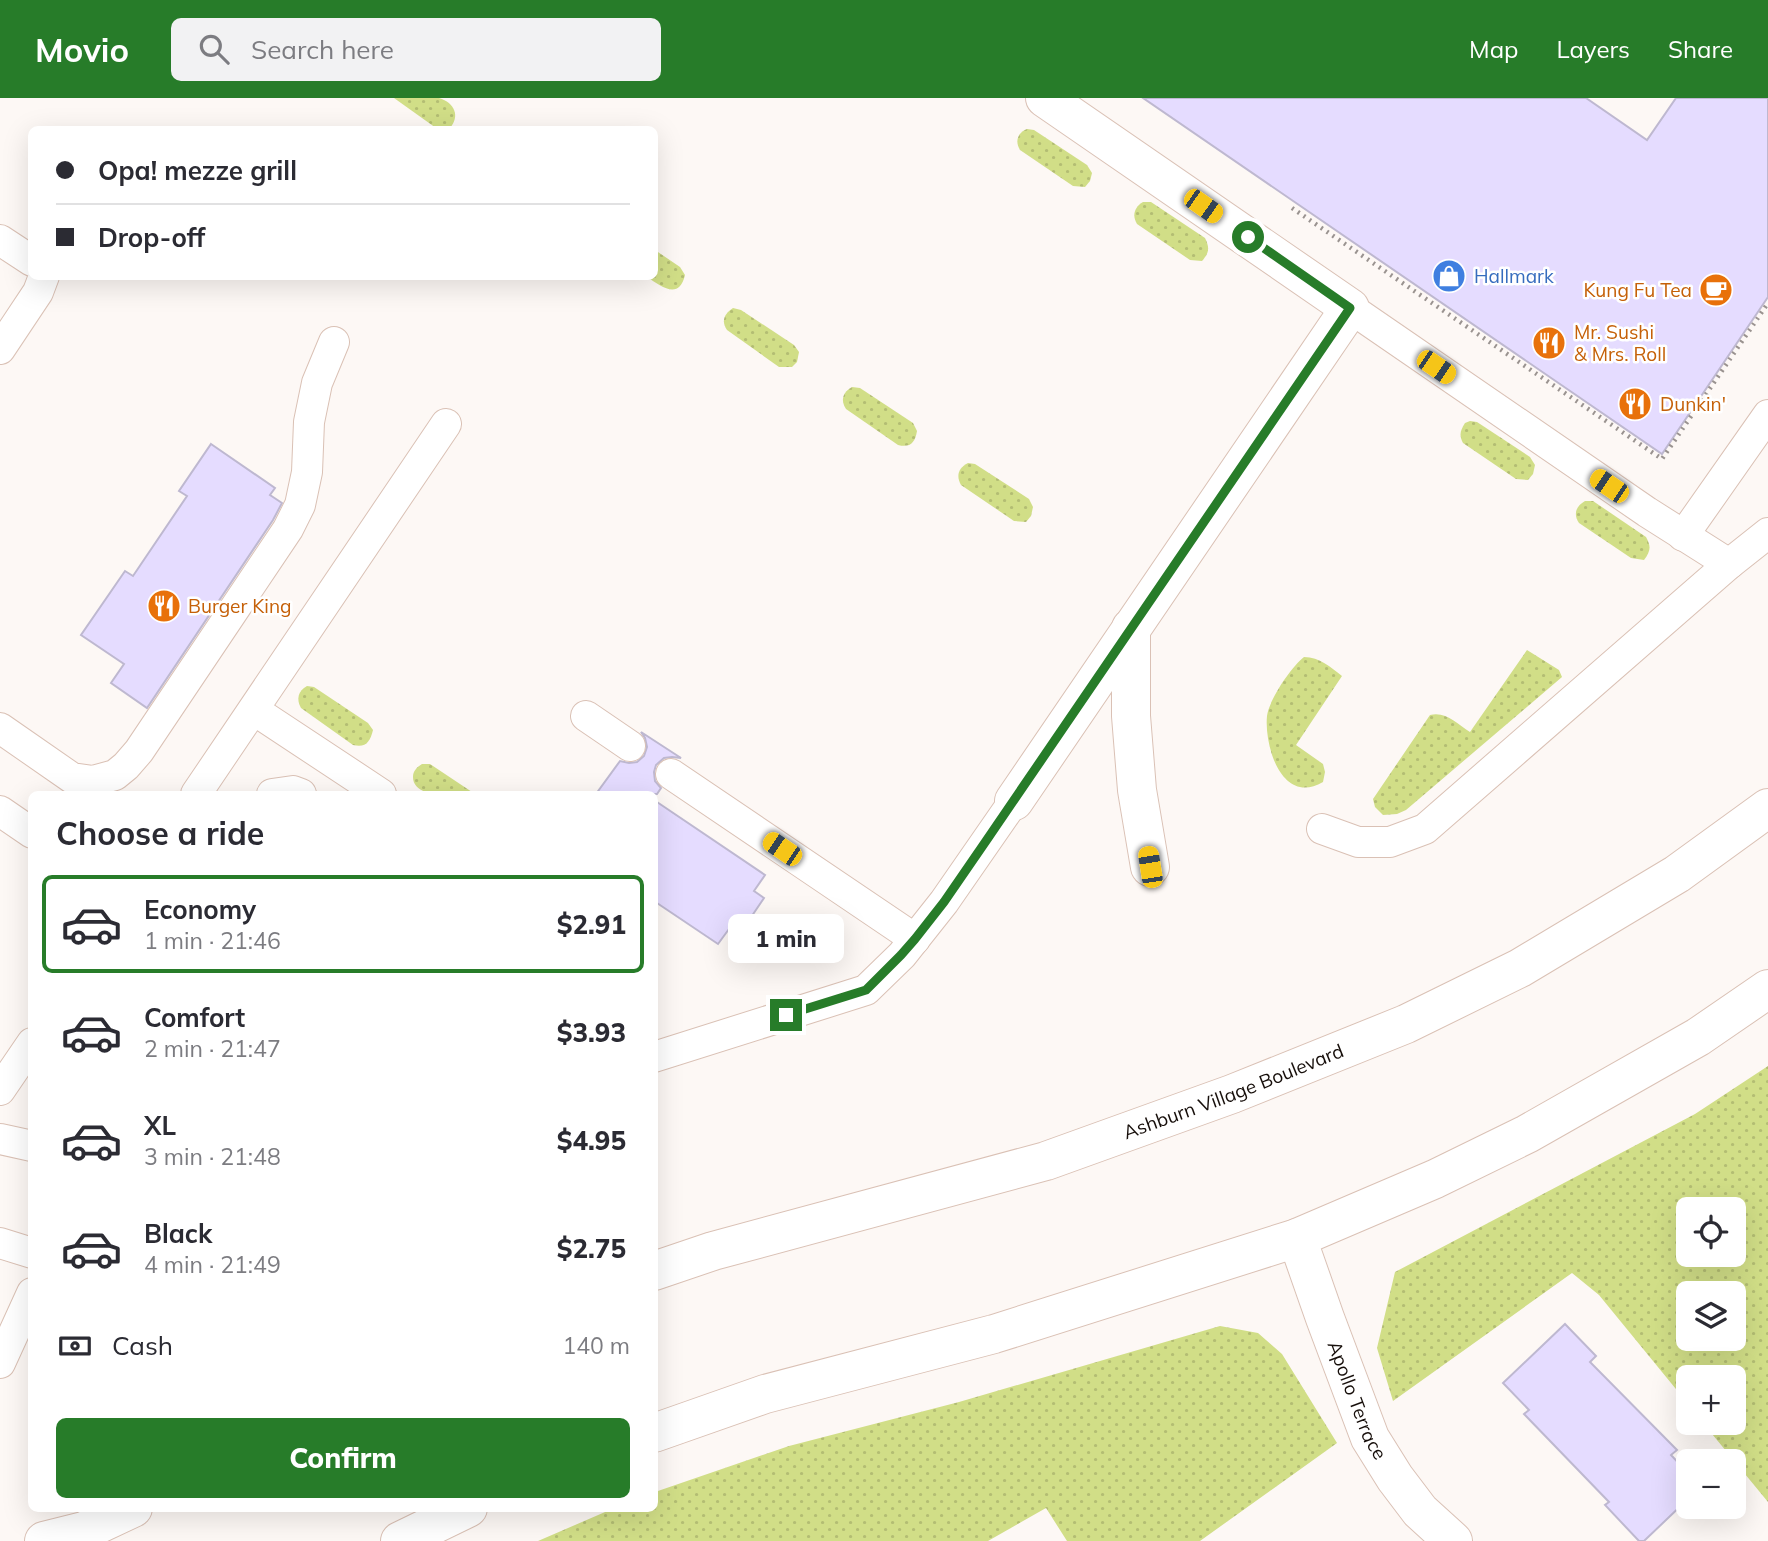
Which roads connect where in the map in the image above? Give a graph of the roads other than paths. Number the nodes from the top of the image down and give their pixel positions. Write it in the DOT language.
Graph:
graph roads {
  1 [pos="1045,98"];
  2 [pos="0,240"];
  3 [pos="28,258"];
  4 [pos="42,280"];
  5 [pos="1350,308"];
  6 [pos="334,342"];
  7 [pos="0,349"];
  8 [pos="1768,415"];
  9 [pos="446,424"];
  10 [pos="1768,533"];
  11 [pos="1683,536"];
  12 [pos="1729,564"];
  13 [pos="1131,628"];
  14 [pos="254,710"];
  15 [pos="586,716"];
  16 [pos="0,728"];
  17 [pos="630,746"];
  18 [pos="671,774"];
  19 [pos="199,791"];
  20 [pos="376,791"];
  21 [pos="1014,800"];
  22 [pos="1768,808"];
  23 [pos="0,811"];
  24 [pos="1322,828"];
  25 [pos="28,830"];
  26 [pos="1150,867"];
  27 [pos="915,939"];
  28 [pos="1768,989"];
  29 [pos="28,1049"];
  30 [pos="658,1056"];
  31 [pos="0,1090"];
  32 [pos="0,1139"];
  33 [pos="28,1145"];
  34 [pos="1297,1238"];
  35 [pos="0,1243"];
  36 [pos="28,1252"];
  37 [pos="658,1270"];
  38 [pos="28,1302"];
  39 [pos="0,1363"];
  40 [pos="658,1432"];
  41 [pos="124,1512"];
  42 [pos="143,1512"];
  43 [pos="460,1512"];
  44 [pos="44,1541"];
  45 [pos="100,1541"];
  46 [pos="400,1541"];
  47 [pos="1453,1541"];
  1 -- 5 [label="main road"];
  2 -- 3 [label="lane"];
  4 -- 7 [label="lane"];
  5 -- 11 [label="lane"];
  5 -- 13 [label="main road"];
  6 -- 16 [label="lane"];
  8 -- 11 [label="lane"];
  9 -- 14 [label="lane"];
  10 -- 12 [label="lane"];
  11 -- 12 [label="lane"];
  12 -- 24 [label="lane"];
  13 -- 21 [label="main road"];
  13 -- 26 [label="main road"];
  14 -- 19 [label="lane"];
  14 -- 20 [label="lane"];
  15 -- 17 [label="lane"];
  18 -- 27 [label="lane"];
  21 -- 27 [label="lane"];
  22 -- 37 [label="main road, Ashburn Village Boulevard"];
  23 -- 25 [label="lane"];
  27 -- 30 [label="lane"];
  28 -- 34 [label="main road"];
  29 -- 31 [label="lane"];
  32 -- 33 [label="lane"];
  34 -- 40 [label="main road"];
  34 -- 47 [label="main road, Apollo Terrace"];
  35 -- 36 [label="lane"];
  38 -- 39 [label="lane"];
  41 -- 44 [label="main road"];
  42 -- 45 [label="main road"];
  43 -- 46 [label="main road"];
}
